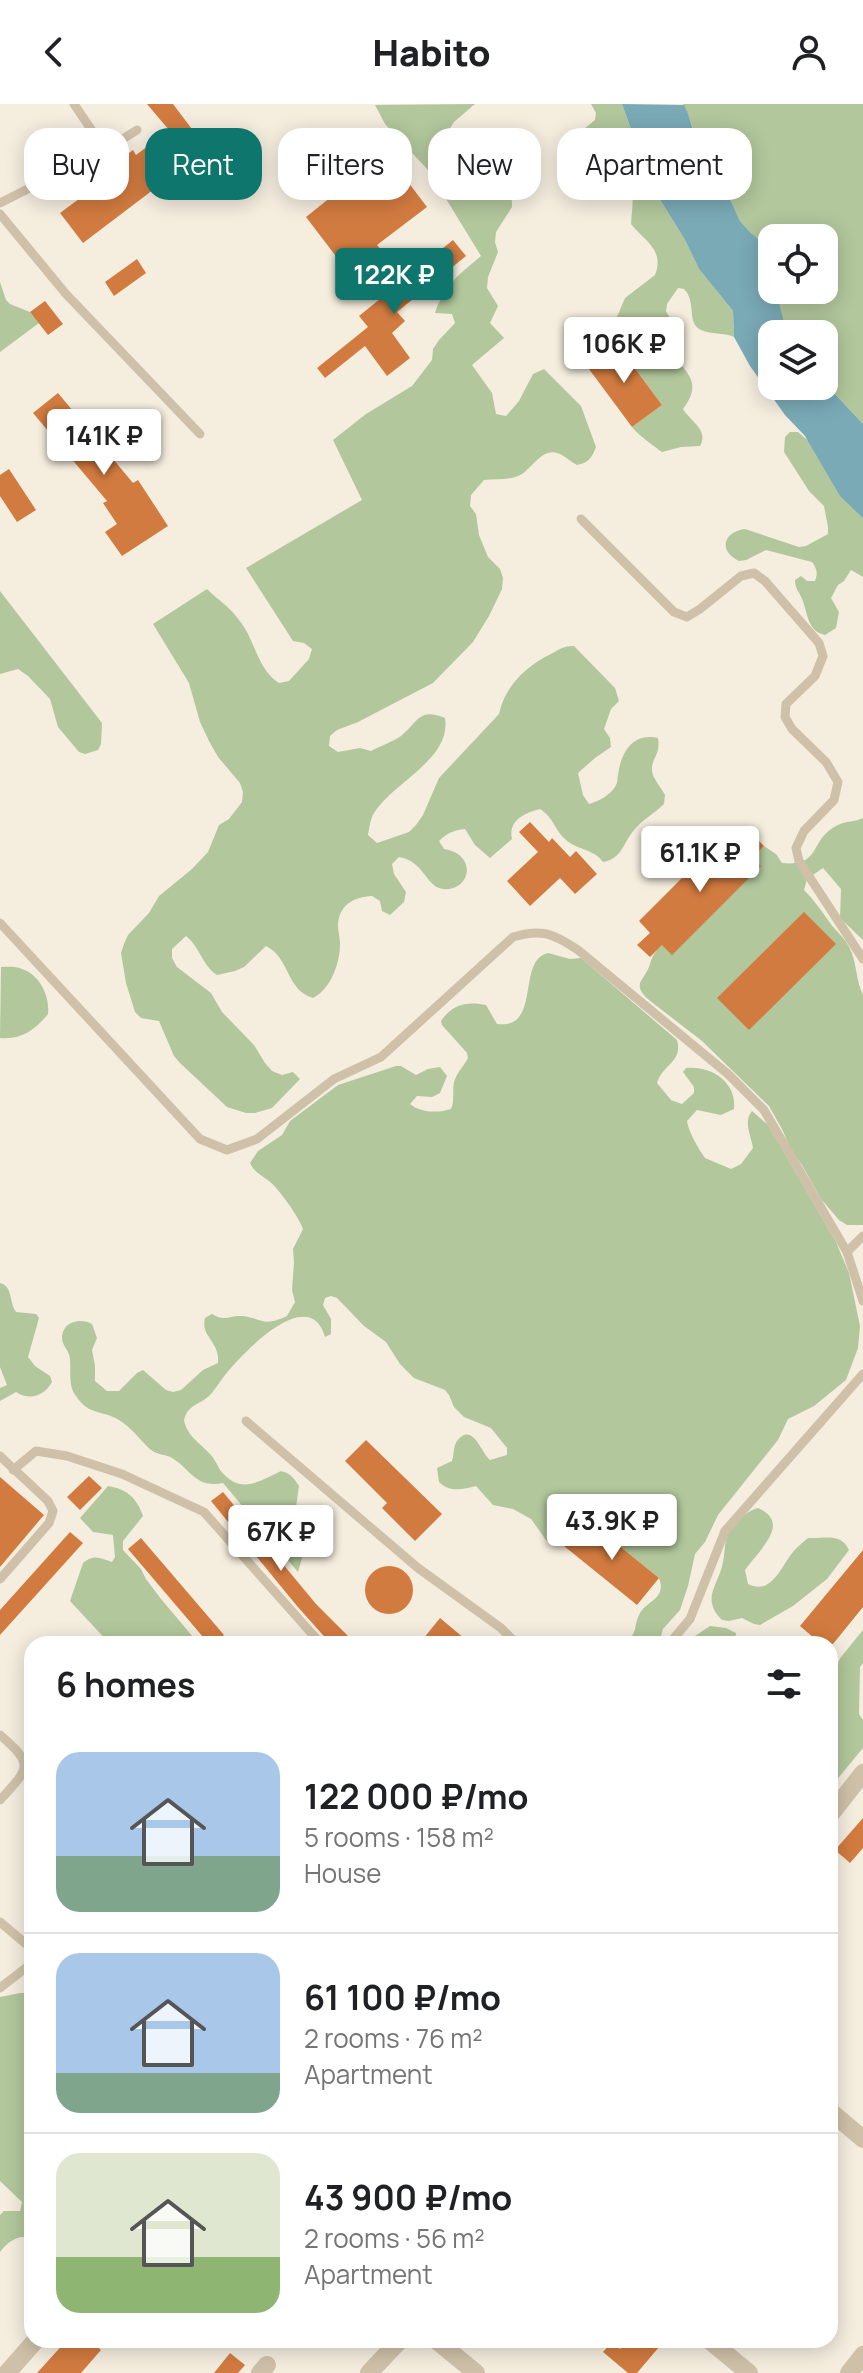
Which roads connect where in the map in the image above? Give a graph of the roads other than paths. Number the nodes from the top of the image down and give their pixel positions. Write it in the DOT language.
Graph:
graph roads {
  1 [pos="74,104"];
  2 [pos="90,128"];
  3 [pos="137,130"];
  4 [pos="129,135"];
  5 [pos="24,191"];
  6 [pos="0,203"];
  7 [pos="0,214"];
  8 [pos="200,434"];
  9 [pos="581,519"];
  10 [pos="0,923"];
  11 [pos="863,959"];
  12 [pos="863,1236"];
  13 [pos="847,1252"];
  14 [pos="863,1301"];
  15 [pos="863,1374"];
  16 [pos="246,1421"];
  17 [pos="0,1456"];
  18 [pos="13,1470"];
  19 [pos="0,1579"];
  20 [pos="314,1636"];
  21 [pos="509,1636"];
  22 [pos="676,1636"];
  23 [pos="0,1735"];
  24 [pos="24,1763"];
  25 [pos="24,1770"];
  26 [pos="860,1784"];
  27 [pos="0,1800"];
  28 [pos="838,1807"];
  29 [pos="0,1922"];
  30 [pos="24,1942"];
  31 [pos="24,1969"];
  32 [pos="0,1988"];
  33 [pos="838,2118"];
  34 [pos="863,2139"];
  35 [pos="29,2348"];
  36 [pos="392,2348"];
  37 [pos="446,2348"];
  38 [pos="719,2348"];
  39 [pos="863,2355"];
  40 [pos="369,2372"];
  41 [pos="7,2373"];
  42 [pos="476,2373"];
  43 [pos="749,2373"];
  44 [pos="849,2373"];
  1 -- 2 [label="lane"];
  3 -- 4 [label="lane"];
  5 -- 6 [label="lane"];
  7 -- 8 [label="lane"];
  9 -- 11 [label="lane"];
  10 -- 13 [label="lane"];
  12 -- 13 [label="lane"];
  13 -- 14 [label="lane"];
  15 -- 22 [label="lane"];
  16 -- 21 [label="lane"];
  17 -- 18 [label="lane"];
  18 -- 19 [label="lane"];
  18 -- 20 [label="lane"];
  23 -- 24 [label="lane"];
  25 -- 27 [label="lane"];
  26 -- 28 [label="street"];
  29 -- 30 [label="lane"];
  31 -- 32 [label="lane"];
  33 -- 34 [label="street"];
  35 -- 41 [label="street"];
  36 -- 40 [label="street"];
  37 -- 42 [label="street"];
  38 -- 43 [label="street"];
  39 -- 44 [label="street"];
}
